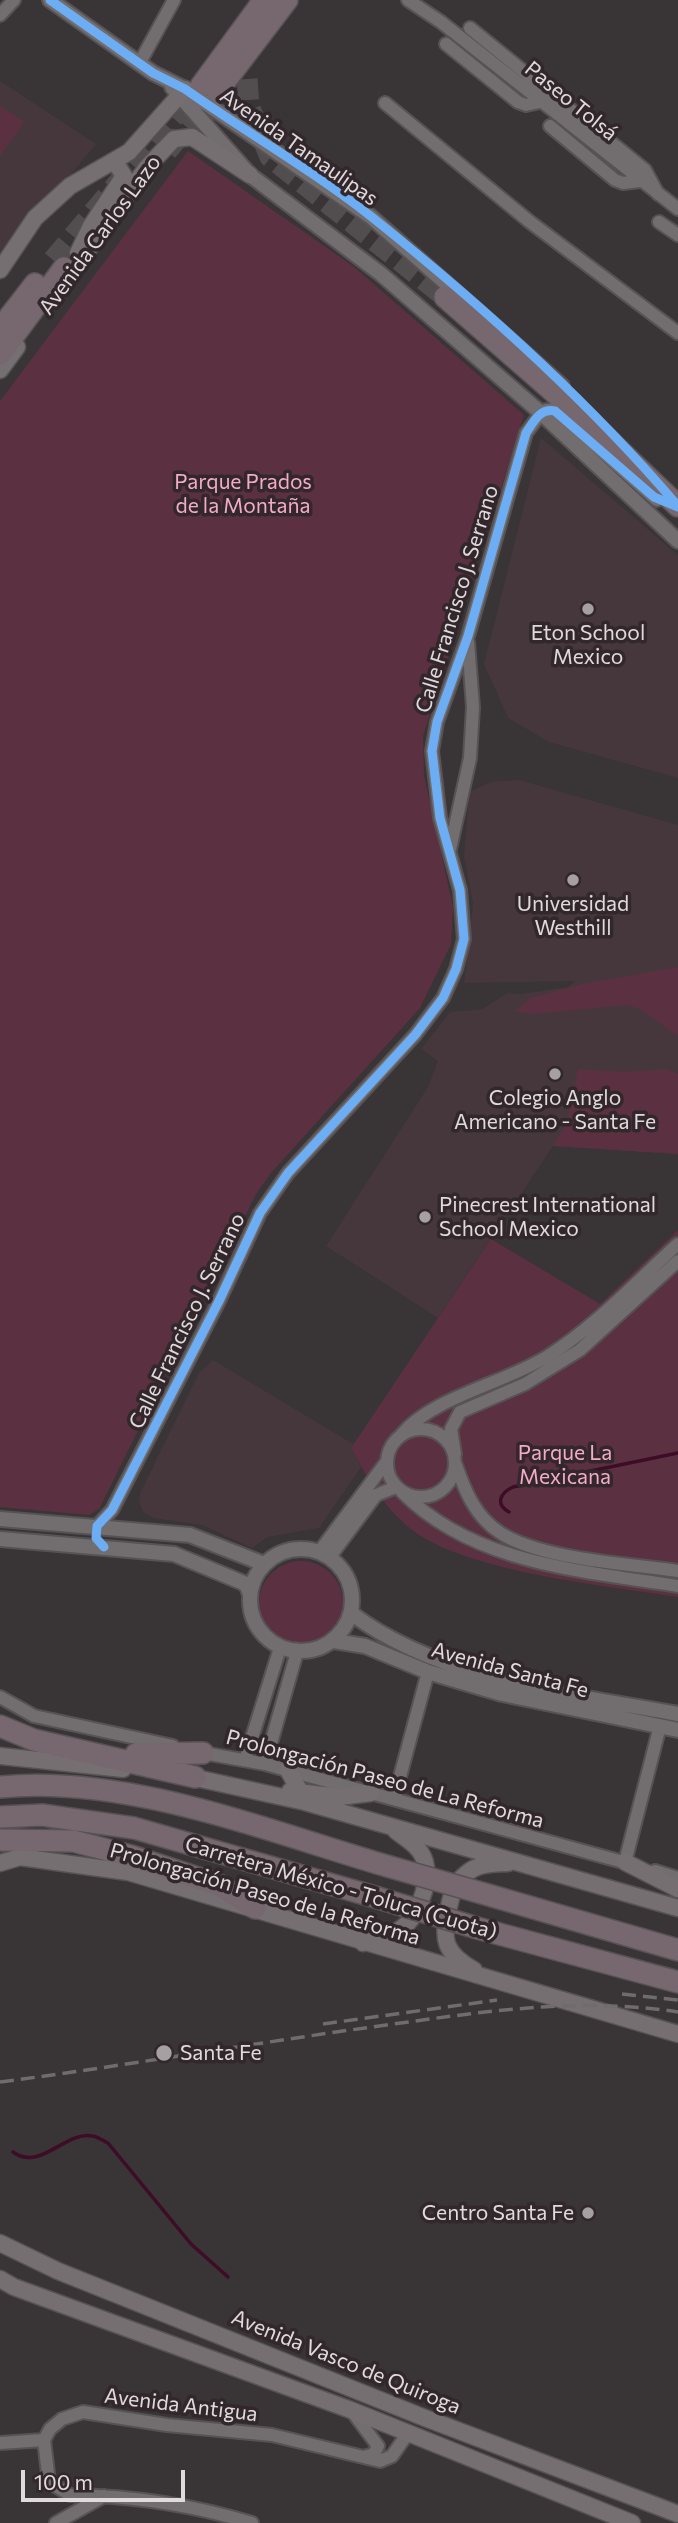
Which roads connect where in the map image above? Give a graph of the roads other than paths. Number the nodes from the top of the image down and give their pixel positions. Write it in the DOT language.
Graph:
graph roads {
  1 [pos="14,0"];
  2 [pos="50,0"];
  3 [pos="174,0"];
  4 [pos="408,0"];
  5 [pos="270,7"];
  6 [pos="0,15"];
  7 [pos="470,28"];
  8 [pos="264,33"];
  9 [pos="446,44"];
  10 [pos="139,64"];
  11 [pos="247,79"];
  12 [pos="190,89"];
  13 [pos="540,102"];
  14 [pos="385,103"];
  15 [pos="551,126"];
  16 [pos="115,162"];
  17 [pos="250,175"];
  18 [pos="640,181"];
  19 [pos="658,194"];
  20 [pos="676,203"];
  21 [pos="659,222"];
  22 [pos="678,235"];
  23 [pos="64,266"];
  24 [pos="0,270"];
  25 [pos="445,297"];
  26 [pos="0,329"];
  27 [pos="678,333"];
  28 [pos="0,355"];
  29 [pos="0,370"];
  30 [pos="541,413"];
  31 [pos="678,506"];
  32 [pos="678,541"];
  33 [pos="468,636"];
  34 [pos="449,853"];
  35 [pos="678,1244"];
  36 [pos="678,1261"];
  37 [pos="591,1333"];
  38 [pos="402,1434"];
  39 [pos="455,1460"];
  40 [pos="387,1461"];
  41 [pos="399,1489"];
  42 [pos="0,1519"];
  43 [pos="97,1526"];
  44 [pos="0,1539"];
  45 [pos="104,1548"];
  46 [pos="324,1555"];
  47 [pos="264,1564"];
  48 [pos="678,1572"];
  49 [pos="678,1586"];
  50 [pos="250,1594"];
  51 [pos="351,1613"];
  52 [pos="334,1641"];
  53 [pos="280,1648"];
  54 [pos="297,1652"];
  55 [pos="428,1672"];
  56 [pos="1,1698"];
  57 [pos="678,1714"];
  58 [pos="0,1726"];
  59 [pos="660,1726"];
  60 [pos="678,1730"];
  61 [pos="204,1753"];
  62 [pos="94,1754"];
  63 [pos="0,1756"];
  64 [pos="245,1760"];
  65 [pos="265,1764"];
  66 [pos="288,1770"];
  67 [pos="195,1777"];
  68 [pos="0,1787"];
  69 [pos="371,1793"];
  70 [pos="303,1797"];
  71 [pos="394,1800"];
  72 [pos="0,1817"];
  73 [pos="387,1825"];
  74 [pos="0,1840"];
  75 [pos="519,1862"];
  76 [pos="0,1863"];
  77 [pos="625,1863"];
  78 [pos="678,1878"];
  79 [pos="678,1889"];
  80 [pos="255,1908"];
  81 [pos="678,1908"];
  82 [pos="363,1943"];
  83 [pos="678,1950"];
  84 [pos="494,1982"];
  85 [pos="678,1982"];
  86 [pos="678,2034"];
  87 [pos="0,2243"];
  88 [pos="5,2284"];
  89 [pos="351,2410"];
  90 [pos="408,2433"];
  91 [pos="44,2440"];
  92 [pos="0,2443"];
  93 [pos="363,2458"];
  94 [pos="105,2496"];
  95 [pos="678,2514"];
  96 [pos="56,2523"];
  97 [pos="252,2523"];
  98 [pos="632,2523"];
  1 -- 6 [label="street"];
  2 -- 10 [label="street, Avenida Tamaulipas"];
  3 -- 10 [label="street"];
  4 -- 13 [label="street, Paseo Tolsá"];
  5 -- 8 [label="highway, Avenida Carlos Lazo"];
  5 -- 12 [label="highway, Avenida Carlos Lazo"];
  7 -- 19 [label="street"];
  8 -- 11 [label="highway"];
  8 -- 12 [label="highway, Avenida Carlos Lazo"];
  9 -- 13 [label="street"];
  10 -- 12 [label="street, Avenida Tamaulipas"];
  12 -- 16 [label="main road, Avenida Carlos Lazo"];
  12 -- 17 [label="street, Avenida Tamaulipas"];
  12 -- 31 [label="street, Avenida Tamaulipas"];
  13 -- 18 [label="street, Paseo Tolsá"];
  14 -- 27 [label="street"];
  15 -- 18 [label="street"];
  16 -- 23 [label="main road"];
  16 -- 24 [label="main road, Avenida Carlos Lazo"];
  17 -- 23 [label="main road, Avenida Carlos Lazo"];
  17 -- 30 [label="street, Avenida Tamaulipas"];
  18 -- 19 [label="street, Paseo Tolsá"];
  19 -- 20 [label="street, Paseo Tolsá"];
  21 -- 22 [label="street"];
  23 -- 26 [label="highway, Avenida Carlos Lazo"];
  23 -- 28 [label="highway, Avenida Carlos Lazo"];
  23 -- 29 [label="main road, Avenida Carlos Lazo"];
  25 -- 31 [label="highway"];
  30 -- 31 [label="street"];
  30 -- 32 [label="street, Avenida Tamaulipas"];
  30 -- 33 [label="street, Calle Francisco J. Serrano"];
  33 -- 34 [label="street, Calle Francisco J. Serrano"];
  33 -- 34 [label="street, Calle Francisco J. Serrano"];
  34 -- 43 [label="street, Calle Francisco J. Serrano"];
  35 -- 37 [label="street"];
  36 -- 37 [label="street"];
  37 -- 38 [label="street"];
  37 -- 39 [label="street"];
  38 -- 39 [label="street"];
  38 -- 40 [label="street"];
  39 -- 41 [label="street"];
  39 -- 48 [label="street"];
  40 -- 41 [label="street"];
  40 -- 46 [label="street"];
  41 -- 46 [label="street"];
  41 -- 49 [label="street"];
  42 -- 43 [label="street"];
  43 -- 45 [label="street"];
  43 -- 47 [label="street"];
  44 -- 45 [label="street"];
  45 -- 50 [label="street"];
  46 -- 47 [label="street"];
  46 -- 51 [label="street"];
  47 -- 50 [label="street"];
  50 -- 53 [label="street"];
  51 -- 52 [label="street"];
  51 -- 57 [label="street, Avenida Santa Fe"];
  52 -- 54 [label="street"];
  52 -- 55 [label="street, Avenida Santa Fe"];
  53 -- 54 [label="street"];
  53 -- 64 [label="street"];
  54 -- 65 [label="street"];
  55 -- 59 [label="street, Avenida Santa Fe"];
  55 -- 71 [label="street"];
  56 -- 61 [label="street, Prolongación Paseo de La Reforma"];
  58 -- 62 [label="highway"];
  59 -- 60 [label="street, Avenida Santa Fe"];
  59 -- 77 [label="street"];
  61 -- 62 [label="highway"];
  61 -- 64 [label="street, Prolongación Paseo de La Reforma"];
  62 -- 67 [label="highway"];
  63 -- 67 [label="main road"];
  64 -- 65 [label="street, Prolongación Paseo de La Reforma"];
  65 -- 66 [label="street, Prolongación Paseo de La Reforma"];
  66 -- 69 [label="street, Prolongación Paseo de La Reforma"];
  66 -- 70 [label="main road"];
  67 -- 70 [label="main road"];
  68 -- 83 [label="highway, Carretera México - Toluca (Cuota), bridge"];
  69 -- 70 [label="main road"];
  69 -- 71 [label="street, Prolongación Paseo de La Reforma"];
  70 -- 73 [label="main road, Prolongación Paseo de la Reforma"];
  71 -- 77 [label="street, Prolongación Paseo de La Reforma"];
  72 -- 85 [label="highway, Carretera México - Toluca (Cuota), bridge"];
  73 -- 75 [label="main road, Prolongación Paseo de la Reforma"];
  73 -- 82 [label="main road"];
  74 -- 80 [label="highway"];
  75 -- 81 [label="main road, Prolongación Paseo de la Reforma"];
  75 -- 84 [label="main road"];
  76 -- 80 [label="main road, Prolongación Paseo de la Reforma"];
  77 -- 78 [label="street, Prolongación Paseo de La Reforma"];
  77 -- 79 [label="main road"];
  80 -- 82 [label="main road, Prolongación Paseo de la Reforma"];
  82 -- 84 [label="main road, Prolongación Paseo de la Reforma"];
  84 -- 86 [label="main road, Prolongación Paseo de la Reforma"];
  87 -- 95 [label="main road, Avenida Vasco de Quiroga"];
  88 -- 89 [label="main road, Avenida Vasco de Quiroga"];
  89 -- 90 [label="main road, Avenida Vasco de Quiroga"];
  89 -- 93 [label="street"];
  90 -- 93 [label="street, Avenida Antigua"];
  90 -- 98 [label="main road, Avenida Vasco de Quiroga"];
  91 -- 92 [label="street"];
  91 -- 93 [label="street, Avenida Antigua"];
  91 -- 94 [label="street"];
  94 -- 96 [label="street"];
  94 -- 97 [label="street"];
}
